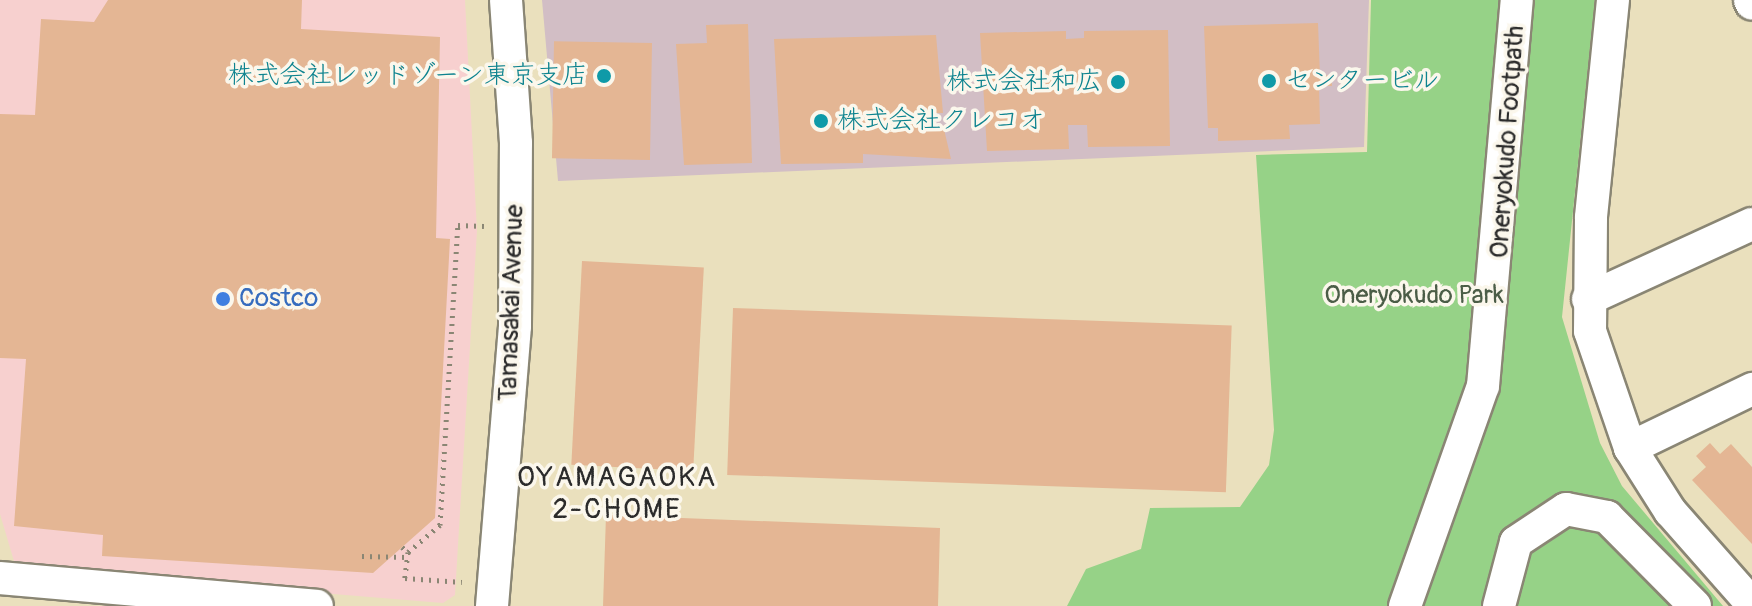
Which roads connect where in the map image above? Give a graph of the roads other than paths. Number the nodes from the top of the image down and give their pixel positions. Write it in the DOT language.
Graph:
graph roads {
  1 [pos="506,0"];
  2 [pos="1517,0"];
  3 [pos="1613,0"];
  4 [pos="1752,224"];
  5 [pos="1588,299"];
  6 [pos="1752,389"];
  7 [pos="1630,448"];
  8 [pos="0,578"];
  9 [pos="1752,604"];
  10 [pos="317,606"];
  11 [pos="492,606"];
  12 [pos="1405,606"];
  13 [pos="1499,606"];
  14 [pos="1695,606"];
  1 -- 11 [label="street, Tamasakai Avenue"];
  2 -- 12 [label="street, Oneryokudo Footpath"];
  3 -- 5 [label="street"];
  4 -- 5 [label="street"];
  5 -- 7 [label="street"];
  6 -- 7 [label="street"];
  7 -- 9 [label="street"];
  8 -- 10 [label="street"];
  13 -- 14 [label="street"];
}
